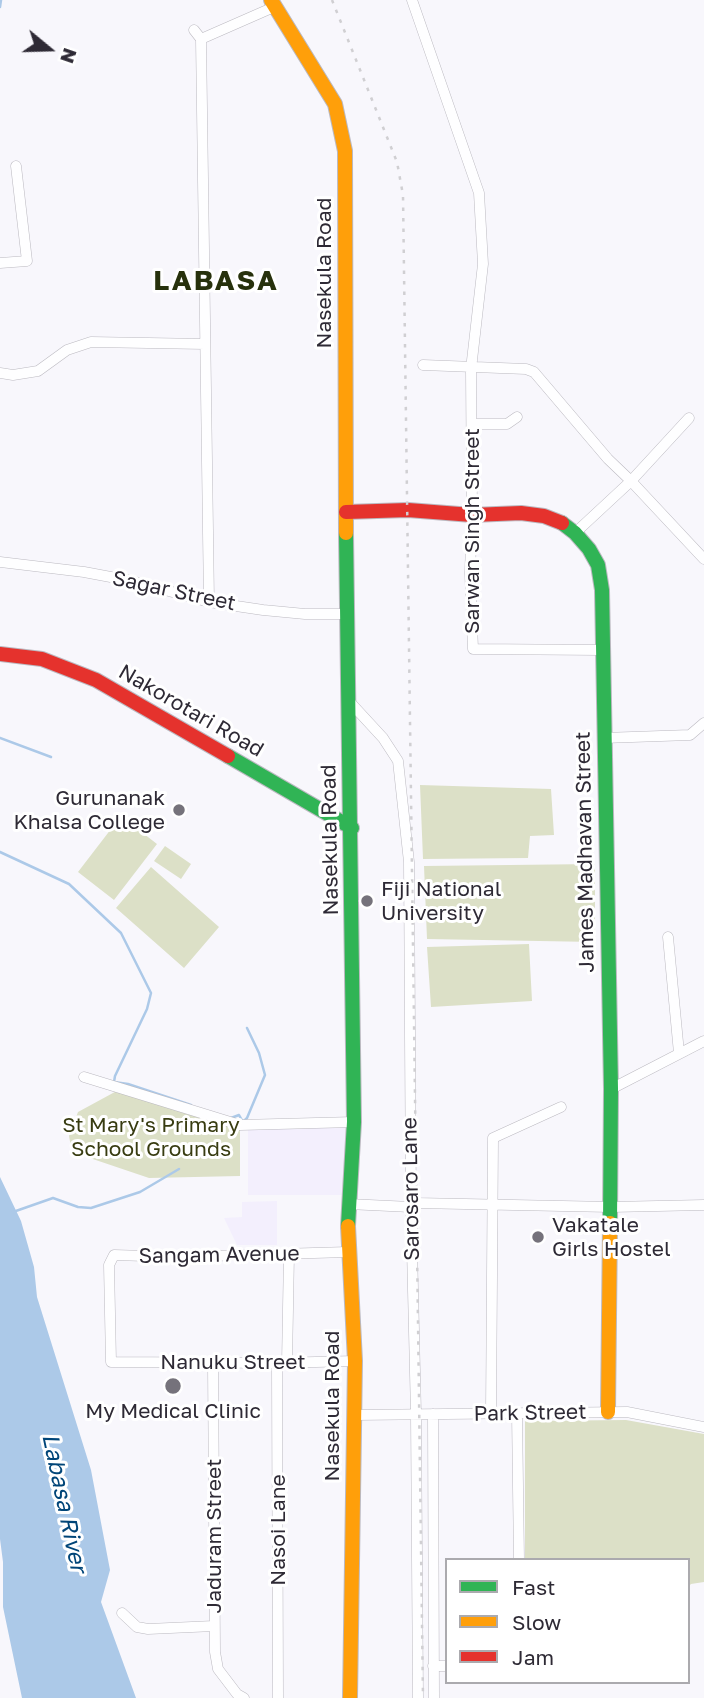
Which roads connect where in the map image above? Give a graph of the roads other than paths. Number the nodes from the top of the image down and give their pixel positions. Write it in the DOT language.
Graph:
graph roads {
  1 [pos="412,0"];
  2 [pos="273,4"];
  3 [pos="194,30"];
  4 [pos="201,39"];
  5 [pos="16,166"];
  6 [pos="0,263"];
  7 [pos="205,344"];
  8 [pos="423,365"];
  9 [pos="471,369"];
  10 [pos="0,373"];
  11 [pos="517,417"];
  12 [pos="689,418"];
  13 [pos="472,424"];
  14 [pos="631,481"];
  15 [pos="346,512"];
  16 [pos="472,515"];
  17 [pos="575,533"];
  18 [pos="704,559"];
  19 [pos="0,562"];
  20 [pos="209,602"];
  21 [pos="348,614"];
  22 [pos="602,650"];
  23 [pos="0,654"];
  24 [pos="348,699"];
  25 [pos="704,723"];
  26 [pos="603,738"];
  27 [pos="352,828"];
  28 [pos="668,937"];
  29 [pos="704,1041"];
  30 [pos="679,1053"];
  31 [pos="84,1077"];
  32 [pos="611,1089"];
  33 [pos="561,1107"];
  34 [pos="354,1122"];
  35 [pos="348,1204"];
  36 [pos="492,1204"];
  37 [pos="704,1205"];
  38 [pos="411,1206"];
  39 [pos="611,1207"];
  40 [pos="348,1252"];
  41 [pos="289,1254"];
  42 [pos="355,1361"];
  43 [pos="111,1362"];
  44 [pos="213,1363"];
  45 [pos="282,1363"];
  46 [pos="608,1412"];
  47 [pos="491,1413"];
  48 [pos="517,1413"];
  49 [pos="416,1414"];
  50 [pos="433,1414"];
  51 [pos="355,1415"];
  52 [pos="704,1427"];
  53 [pos="519,1558"];
  54 [pos="122,1614"];
  55 [pos="214,1626"];
  56 [pos="433,1666"];
  57 [pos="445,1666"];
  58 [pos="244,1698"];
  59 [pos="278,1698"];
  60 [pos="350,1698"];
  61 [pos="418,1698"];
  62 [pos="433,1698"];
  1 -- 9 [label="street, Sarwan Singh Street"];
  2 -- 4 [label="street"];
  2 -- 15 [label="main road, Nasekula Road"];
  3 -- 4 [label="street"];
  4 -- 7 [label="street"];
  5 -- 6 [label="street"];
  7 -- 10 [label="street"];
  7 -- 20 [label="street"];
  8 -- 9 [label="street"];
  9 -- 13 [label="street, Sarwan Singh Street"];
  9 -- 14 [label="street"];
  11 -- 13 [label="street"];
  12 -- 14 [label="street"];
  13 -- 16 [label="street, Sarwan Singh Street"];
  14 -- 17 [label="street"];
  14 -- 18 [label="street"];
  15 -- 16 [label="main road, James Madhavan Street"];
  15 -- 21 [label="main road, Nasekula Road"];
  16 -- 17 [label="main road, James Madhavan Street"];
  16 -- 22 [label="street, Sarwan Singh Street"];
  17 -- 22 [label="main road, James Madhavan Street"];
  19 -- 20 [label="street, Sagar Street"];
  20 -- 21 [label="street, Sagar Street"];
  21 -- 24 [label="main road, Nasekula Road"];
  22 -- 26 [label="main road, James Madhavan Street"];
  23 -- 27 [label="main road, Nakorotari Road"];
  24 -- 27 [label="main road, Nasekula Road"];
  24 -- 38 [label="street, Sarosaro Lane"];
  25 -- 26 [label="street"];
  26 -- 32 [label="main road, James Madhavan Street"];
  27 -- 34 [label="main road, Nasekula Road"];
  28 -- 30 [label="street"];
  29 -- 30 [label="street"];
  30 -- 32 [label="street"];
  31 -- 34 [label="street"];
  32 -- 39 [label="main road, James Madhavan Street"];
  33 -- 36 [label="street"];
  34 -- 35 [label="main road, Nasekula Road"];
  35 -- 38 [label="street"];
  35 -- 40 [label="main road, Nasekula Road"];
  36 -- 38 [label="street"];
  36 -- 39 [label="street"];
  36 -- 47 [label="street"];
  37 -- 39 [label="street"];
  38 -- 49 [label="street, Sarosaro Lane"];
  39 -- 46 [label="main road, James Madhavan Street"];
  40 -- 41 [label="street, Sangam Avenue"];
  40 -- 42 [label="main road, Nasekula Road"];
  41 -- 43 [label="street, Sangam Avenue"];
  41 -- 45 [label="street, Nasoi Lane"];
  42 -- 45 [label="street, Nanuku Street"];
  42 -- 51 [label="main road, Nasekula Road"];
  43 -- 44 [label="street, Nanuku Street"];
  44 -- 45 [label="street, Nanuku Street"];
  44 -- 55 [label="street, Jaduram Street"];
  45 -- 59 [label="street, Nasoi Lane"];
  46 -- 48 [label="street, Park Street"];
  46 -- 52 [label="street, Park Street"];
  47 -- 48 [label="street, Park Street"];
  47 -- 50 [label="street, Park Street"];
  48 -- 53 [label="street"];
  49 -- 50 [label="street, Park Street"];
  49 -- 51 [label="street, Park Street"];
  49 -- 61 [label="street, Sarosaro Lane"];
  50 -- 56 [label="street"];
  51 -- 60 [label="main road, Nasekula Road"];
  54 -- 55 [label="street"];
  55 -- 58 [label="street, Jaduram Street"];
  56 -- 57 [label="street"];
  56 -- 62 [label="street"];
}
